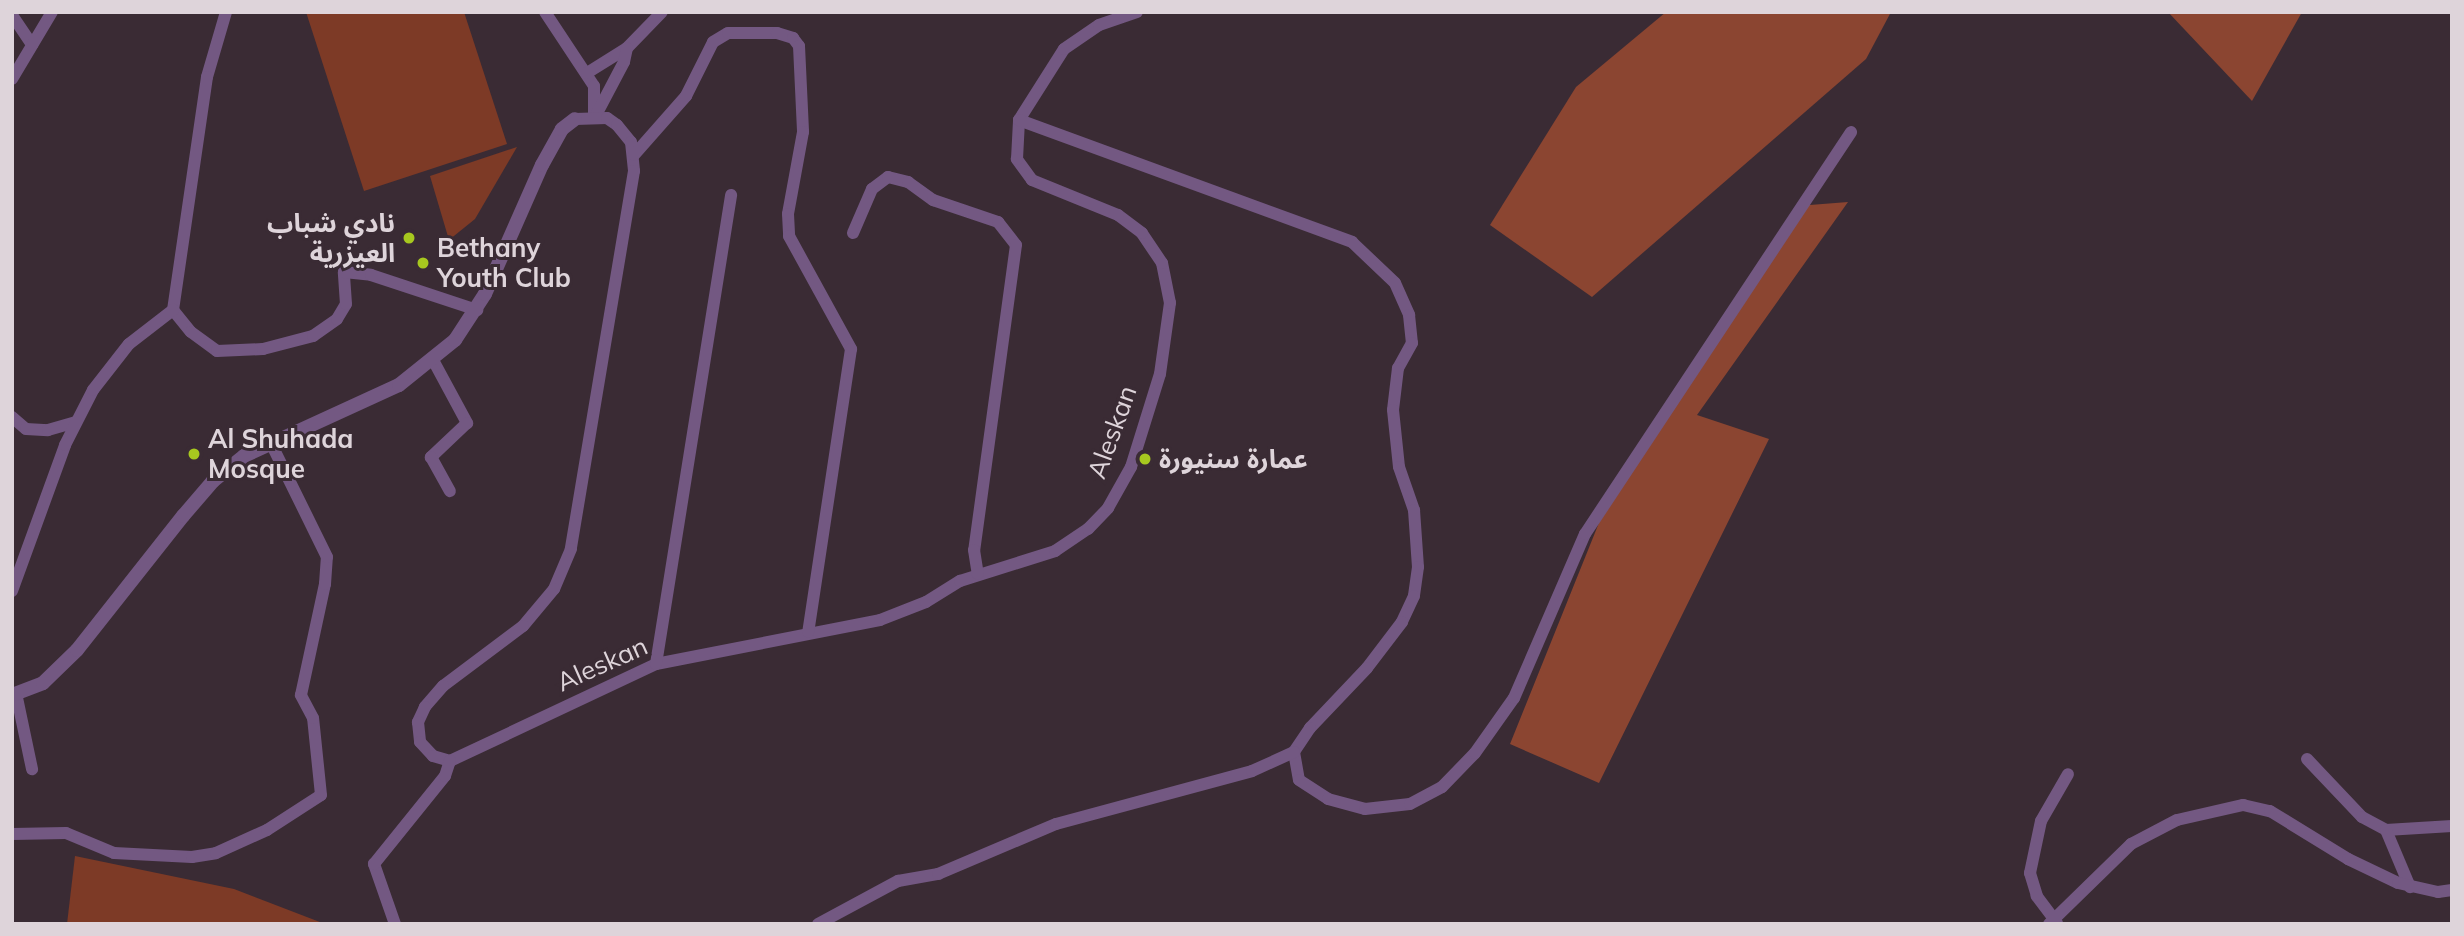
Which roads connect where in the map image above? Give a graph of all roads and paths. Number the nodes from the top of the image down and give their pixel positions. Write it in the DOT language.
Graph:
graph roads {
  1 [pos="52,12"];
  2 [pos="226,12"];
  3 [pos="545,12"];
  4 [pos="663,12"];
  5 [pos="1137,12"];
  6 [pos="12,15"];
  7 [pos="32,45"];
  8 [pos="626,48"];
  9 [pos="587,73"];
  10 [pos="12,79"];
  11 [pos="594,118"];
  12 [pos="575,119"];
  13 [pos="1019,120"];
  14 [pos="1851,132"];
  15 [pos="634,155"];
  16 [pos="731,195"];
  17 [pos="853,233"];
  18 [pos="173,310"];
  19 [pos="477,310"];
  20 [pos="433,360"];
  21 [pos="12,417"];
  22 [pos="76,422"];
  23 [pos="271,443"];
  24 [pos="450,491"];
  25 [pos="978,574"];
  26 [pos="12,591"];
  27 [pos="808,632"];
  28 [pos="656,664"];
  29 [pos="14,694"];
  30 [pos="1294,752"];
  31 [pos="2307,759"];
  32 [pos="450,761"];
  33 [pos="32,769"];
  34 [pos="2068,774"];
  35 [pos="2452,826"];
  36 [pos="2386,830"];
  37 [pos="12,834"];
  38 [pos="2410,887"];
  39 [pos="2452,890"];
  40 [pos="2054,922"];
  41 [pos="395,924"];
  42 [pos="818,924"];
  1 -- 7 [label="street"];
  2 -- 18 [label="street"];
  3 -- 9 [label="street"];
  4 -- 8 [label="street"];
  5 -- 13 [label="street"];
  6 -- 7 [label="street"];
  7 -- 10 [label="street"];
  8 -- 9 [label="street"];
  8 -- 11 [label="street"];
  9 -- 11 [label="street"];
  11 -- 12 [label="street"];
  11 -- 15 [label="street"];
  12 -- 19 [label="street"];
  13 -- 25 [label="street, Aleskan"];
  13 -- 30 [label="street"];
  14 -- 30 [label="street"];
  15 -- 27 [label="street"];
  15 -- 32 [label="street"];
  16 -- 28 [label="street"];
  17 -- 25 [label="street"];
  18 -- 19 [label="street"];
  18 -- 22 [label="street"];
  19 -- 20 [label="street"];
  20 -- 23 [label="street"];
  20 -- 24 [label="street"];
  21 -- 22 [label="street"];
  22 -- 26 [label="street"];
  23 -- 29 [label="street"];
  23 -- 37 [label="street"];
  25 -- 27 [label="street, Aleskan"];
  27 -- 28 [label="street, Aleskan"];
  28 -- 32 [label="street, Aleskan"];
  29 -- 33 [label="street"];
  30 -- 42 [label="street"];
  31 -- 36 [label="street"];
  32 -- 41 [label="street"];
  34 -- 40 [label="street"];
  35 -- 36 [label="street"];
  36 -- 38 [label="street"];
  38 -- 39 [label="street"];
  38 -- 40 [label="street"];
}
